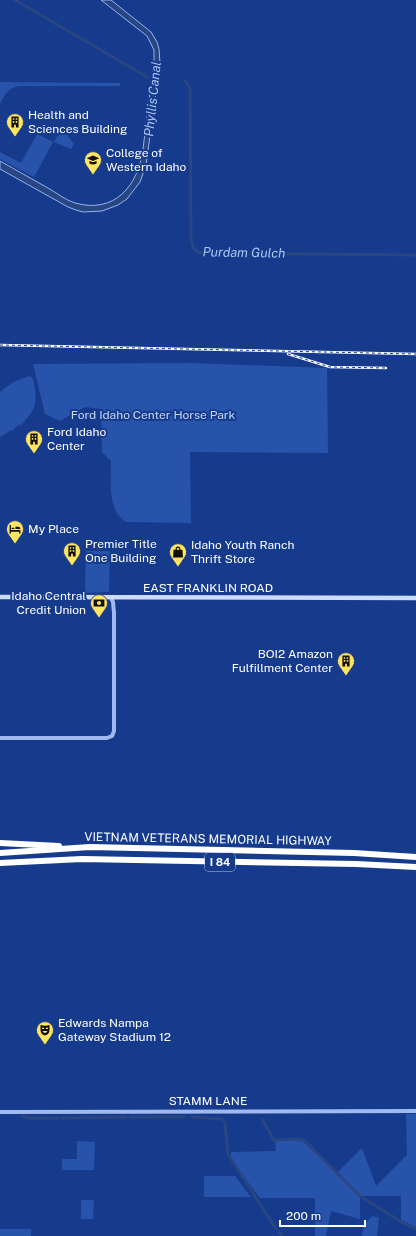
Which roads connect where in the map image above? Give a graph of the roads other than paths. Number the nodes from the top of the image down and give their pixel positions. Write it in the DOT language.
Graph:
graph roads {
  1 [pos="0,596"];
  2 [pos="416,598"];
  3 [pos="114,599"];
  4 [pos="0,738"];
  5 [pos="0,844"];
  6 [pos="90,847"];
  7 [pos="0,853"];
  8 [pos="416,857"];
  9 [pos="25,862"];
  10 [pos="0,863"];
  11 [pos="0,866"];
  12 [pos="416,867"];
  13 [pos="416,1110"];
  14 [pos="0,1112"];
  1 -- 3 [label="main road, EAST FRANKLIN ROAD"];
  2 -- 3 [label="main road, EAST FRANKLIN ROAD"];
  3 -- 4 [label="street"];
  5 -- 6 [label="highway"];
  6 -- 7 [label="highway, VIETNAM VETERANS MEMORIAL HIGHWAY / I 84"];
  6 -- 8 [label="highway, VIETNAM VETERANS MEMORIAL HIGHWAY / I 84"];
  9 -- 10 [label="highway, VIETNAM VETERANS MEMORIAL HIGHWAY / I 84"];
  9 -- 11 [label="highway"];
  9 -- 12 [label="highway, VIETNAM VETERANS MEMORIAL HIGHWAY / I 84"];
  13 -- 14 [label="street, STAMM LANE"];
}
